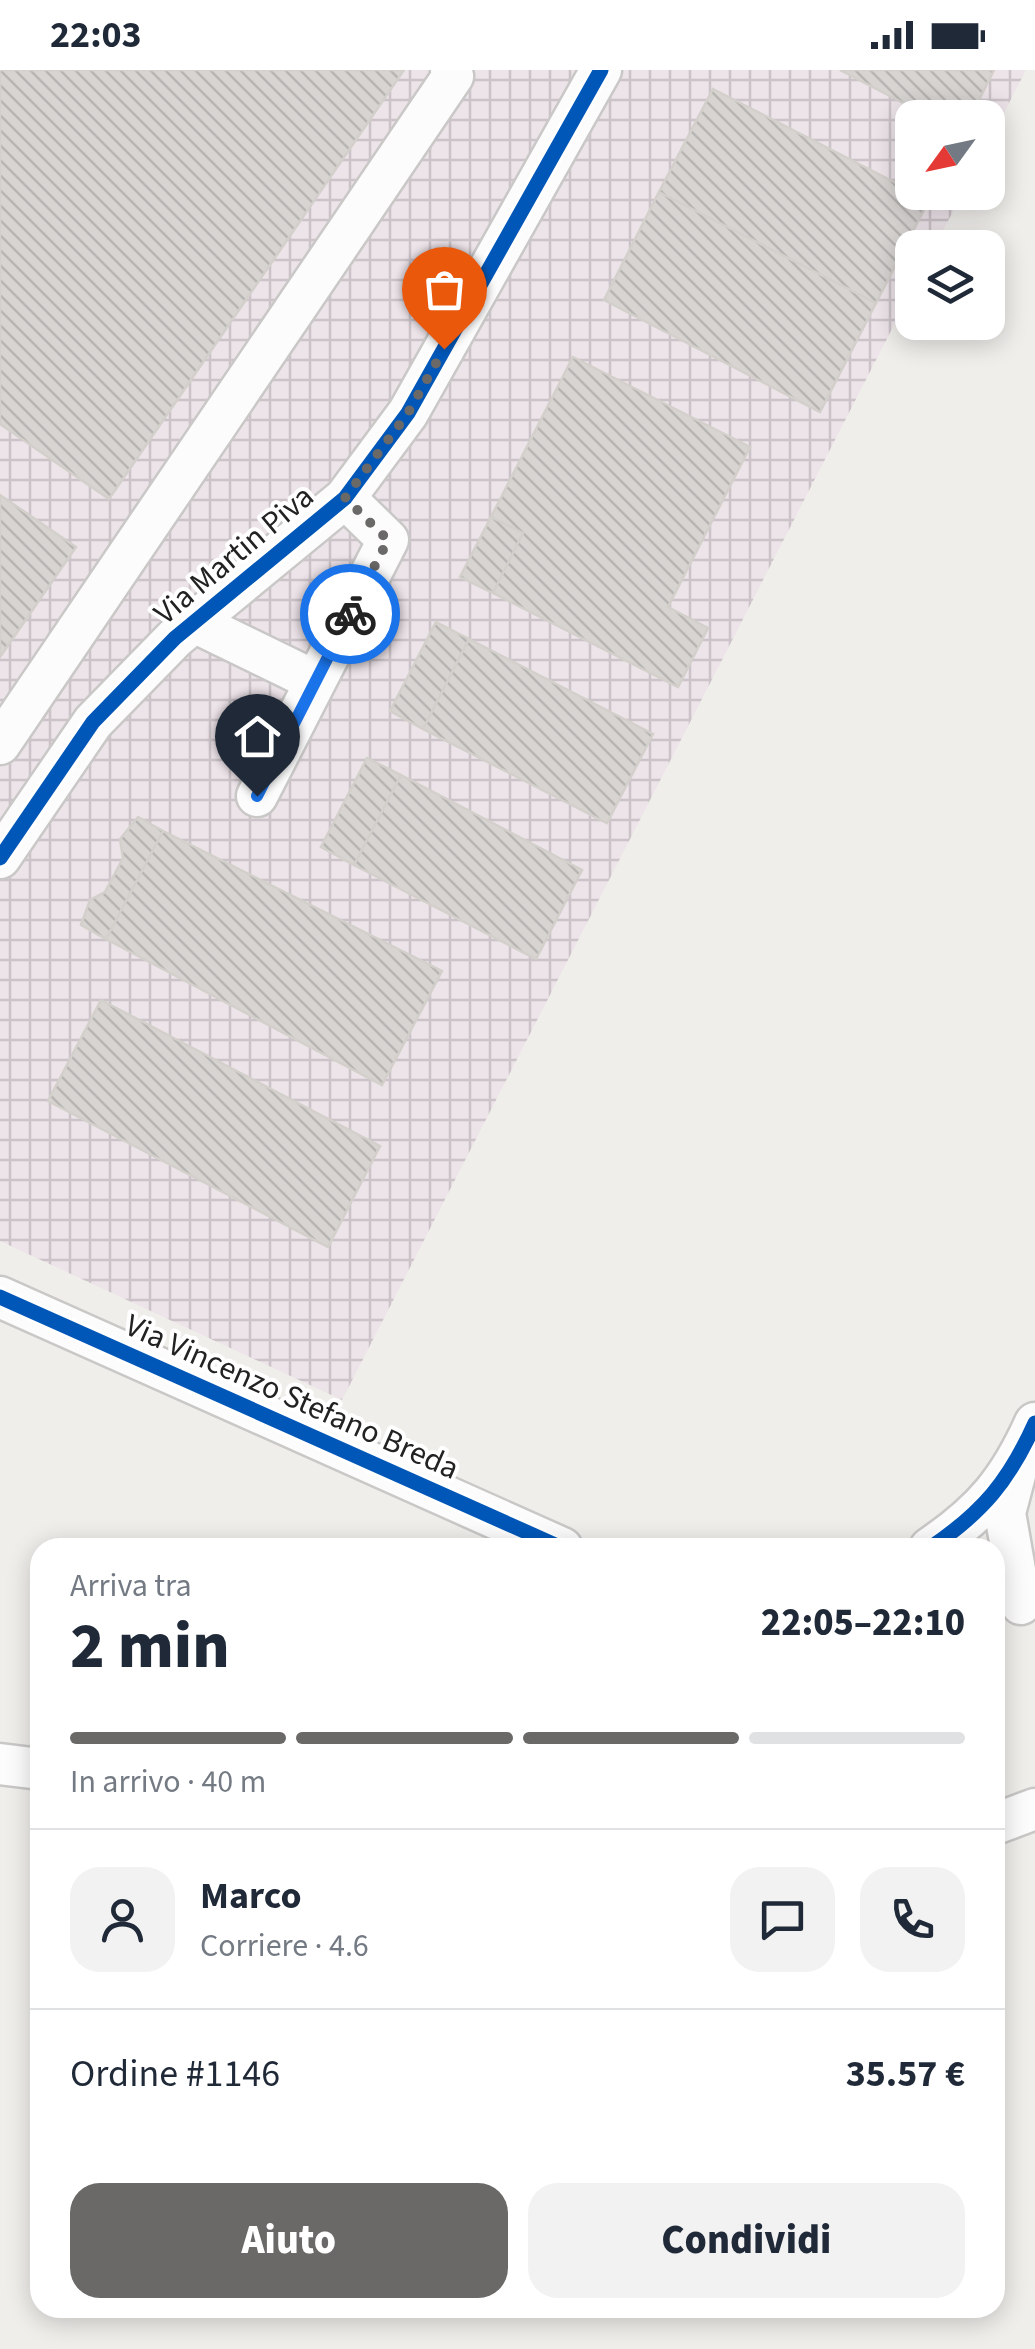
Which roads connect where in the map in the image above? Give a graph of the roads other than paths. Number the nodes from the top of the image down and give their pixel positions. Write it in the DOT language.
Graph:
graph roads {
  1 [pos="451,70"];
  2 [pos="601,70"];
  3 [pos="345,498"];
  4 [pos="196,623"];
  5 [pos="316,681"];
  6 [pos="0,744"];
  7 [pos="257,796"];
  8 [pos="0,858"];
  9 [pos="0,1297"];
  10 [pos="1027,1440"];
  11 [pos="540,1538"];
  12 [pos="945,1538"];
  13 [pos="1017,1600"];
  14 [pos="0,1764"];
  15 [pos="30,1768"];
  16 [pos="1035,1809"];
  17 [pos="1005,1820"];
  1 -- 6 [label="street"];
  2 -- 3 [label="street, Via Martin Piva"];
  3 -- 4 [label="street, Via Martin Piva"];
  3 -- 5 [label="street"];
  4 -- 5 [label="street"];
  4 -- 8 [label="street, Via Martin Piva"];
  5 -- 7 [label="street"];
  9 -- 11 [label="street, Via Vincenzo Stefano Breda"];
  10 -- 12 [label="street"];
  10 -- 13 [label="street"];
  14 -- 15 [label="street"];
  16 -- 17 [label="street"];
}
